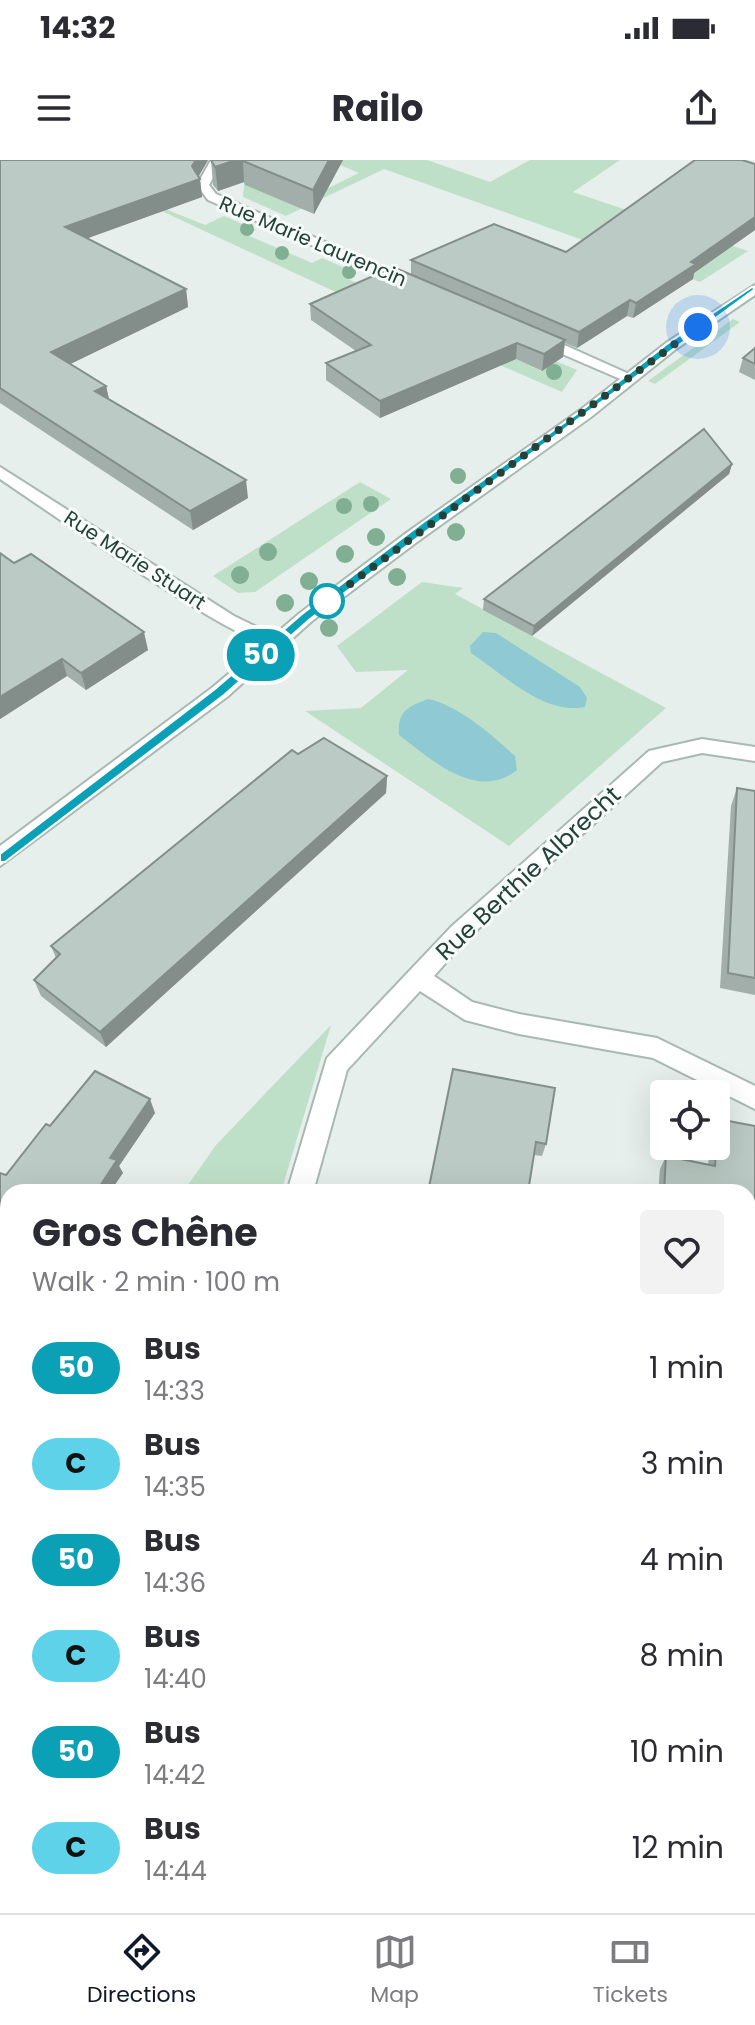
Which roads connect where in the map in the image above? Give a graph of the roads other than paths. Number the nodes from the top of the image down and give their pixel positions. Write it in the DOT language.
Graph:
graph roads {
  1 [pos="217,160"];
  2 [pos="420,287"];
  3 [pos="755,289"];
  4 [pos="522,331"];
  5 [pos="630,378"];
  6 [pos="0,472"];
  7 [pos="274,643"];
  8 [pos="755,754"];
  9 [pos="0,858"];
  10 [pos="418,977"];
  11 [pos="755,1098"];
  12 [pos="302,1184"];
  1 -- 2 [label="street, Rue Marie Laurencin"];
  3 -- 5 [label="street"];
  4 -- 5 [label="street"];
  5 -- 7 [label="street"];
  6 -- 7 [label="street, Rue Marie Stuart"];
  7 -- 9 [label="street"];
  8 -- 10 [label="street, Rue Berthie Albrecht"];
  10 -- 11 [label="street, Rue Berthie Albrecht"];
  10 -- 12 [label="street"];
}
